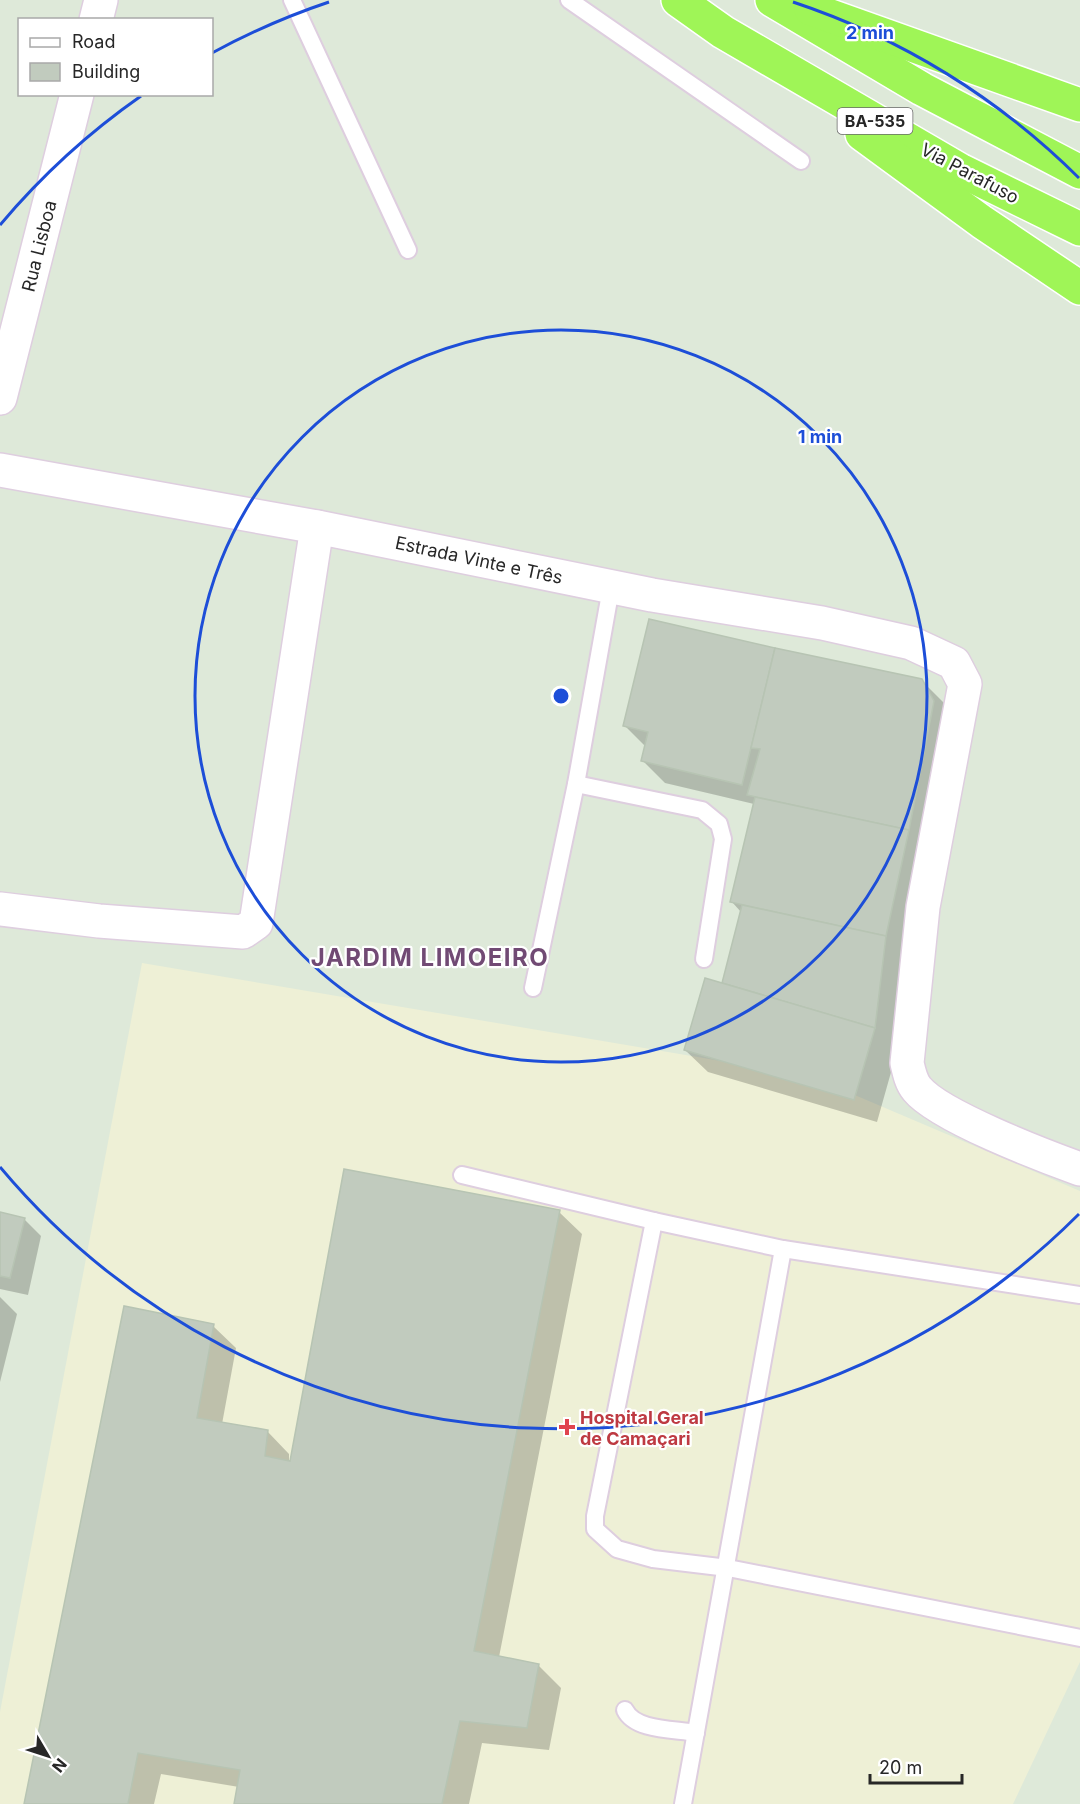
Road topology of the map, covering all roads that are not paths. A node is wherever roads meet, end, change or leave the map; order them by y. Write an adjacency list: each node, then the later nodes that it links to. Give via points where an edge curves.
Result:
1 (101, 0): 7 (street)
2 (291, 0): 14 (lane)
3 (569, 0): 11 (lane)
4 (678, 0): 8 (highway, Via Parafuso / BA-535)
5 (772, 0): 12 (highway, BA-535, via 922,89)
6 (786, 0): 10 (highway)
7 (96, 18)
8 (723, 32): 13 (highway, Via Parafuso / BA-535, via 960,170); 15 (highway, via 982,222)
9 (76, 96): 16 (street, Rua Lisboa)
10 (1080, 105)
11 (801, 161)
12 (1080, 172)
13 (1080, 229)
14 (408, 250)
15 (1080, 288)
16 (0, 398)
17 (0, 470): 18 (street, Estrada Vinte e Três)
18 (316, 526): 19 (street, Estrada Vinte e Três); 21 (street, via 256,923 243,932)
19 (612, 588): 20 (lane); 24 (street, Estrada Vinte e Três, via 822,623 912,643 954,663 965,684 923,907 907,1063 910,1078 926,1098 945,1109)
20 (576, 784): 22 (lane, via 702,810 719,824 723,839); 23 (lane)
21 (0, 909)
22 (704, 959)
23 (533, 988)
24 (1080, 1169)
25 (462, 1175): 26 (lane)
26 (654, 1221): 27 (lane); 29 (lane, via 595,1529 616,1549 653,1560)
27 (783, 1249): 28 (lane); 29 (lane)
28 (1080, 1295)
29 (728, 1568): 30 (lane); 32 (lane)
30 (1080, 1638)
31 (625, 1710): 32 (lane, via 638,1723)
32 (696, 1733): 33 (lane)
33 (683, 1804)

